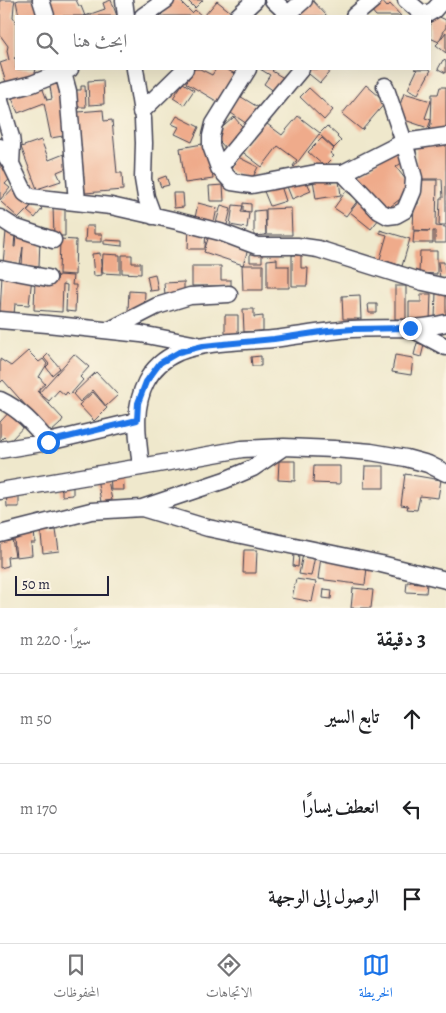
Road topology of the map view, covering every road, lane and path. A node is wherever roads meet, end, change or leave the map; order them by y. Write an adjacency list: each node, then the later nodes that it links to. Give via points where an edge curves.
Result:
1 (41, 0): 10 (street)
2 (124, 0): 11 (street)
3 (166, 0): 12 (street)
4 (255, 0): 13 (street)
5 (273, 0): 14 (street)
6 (304, 0): 15 (street)
7 (373, 0): 16 (street)
8 (406, 0): 9 (street, via 427,14)
9 (443, 0)
10 (46, 15)
11 (126, 15)
12 (144, 15)
13 (239, 15)
14 (287, 15)
15 (289, 15)
16 (355, 15)
17 (65, 70): 23 (street, via 32,84); 32 (street)
18 (135, 70): 25 (street)
19 (184, 70): 25 (street)
20 (247, 70): 30 (street, via 214,124 211,146)
21 (299, 70): 30 (street)
22 (385, 86): 27 (street)
23 (0, 92)
24 (0, 101): 29 (street, via 12,145)
25 (141, 112): 33 (street, via 143,179)
26 (446, 136): 27 (street)
27 (404, 142): 31 (street); 31 (street, via 414,178 413,191 405,210 396,215 388,216 379,211)
28 (0, 147): 29 (street)
29 (11, 164): 32 (street, via 25,193 31,197)
30 (219, 168): 31 (street, via 232,182 252,185 316,174)
31 (343, 173)
32 (77, 202): 33 (street)
33 (153, 216): 38 (street, via 220,232 257,246 318,249)
34 (0, 218): 35 (street, via 14,227)
35 (53, 240)
36 (0, 269): 37 (street)
37 (48, 278)
38 (446, 287)
39 (229, 294): 43 (street, via 190,296 157,306)
40 (0, 320): 43 (street)
41 (446, 323): 42 (street)
42 (410, 328): 44 (street, via 328,331); 45 (street)
43 (110, 330): 44 (street)
44 (203, 346): 47 (street, via 179,352 160,363 146,382 138,403)
45 (446, 347)
46 (0, 400): 48 (street, via 33,423)
47 (137, 420): 48 (street); 51 (street)
48 (48, 442): 50 (street)
49 (284, 447): 51 (street, via 242,448); 52 (street, via 371,452 428,464); 54 (street, via 253,468)
50 (0, 450)
51 (141, 468): 53 (street)
52 (446, 473)
53 (0, 491)
54 (142, 508): 55 (street, via 91,512); 56 (street, via 208,528)
55 (0, 534)
56 (446, 580)

